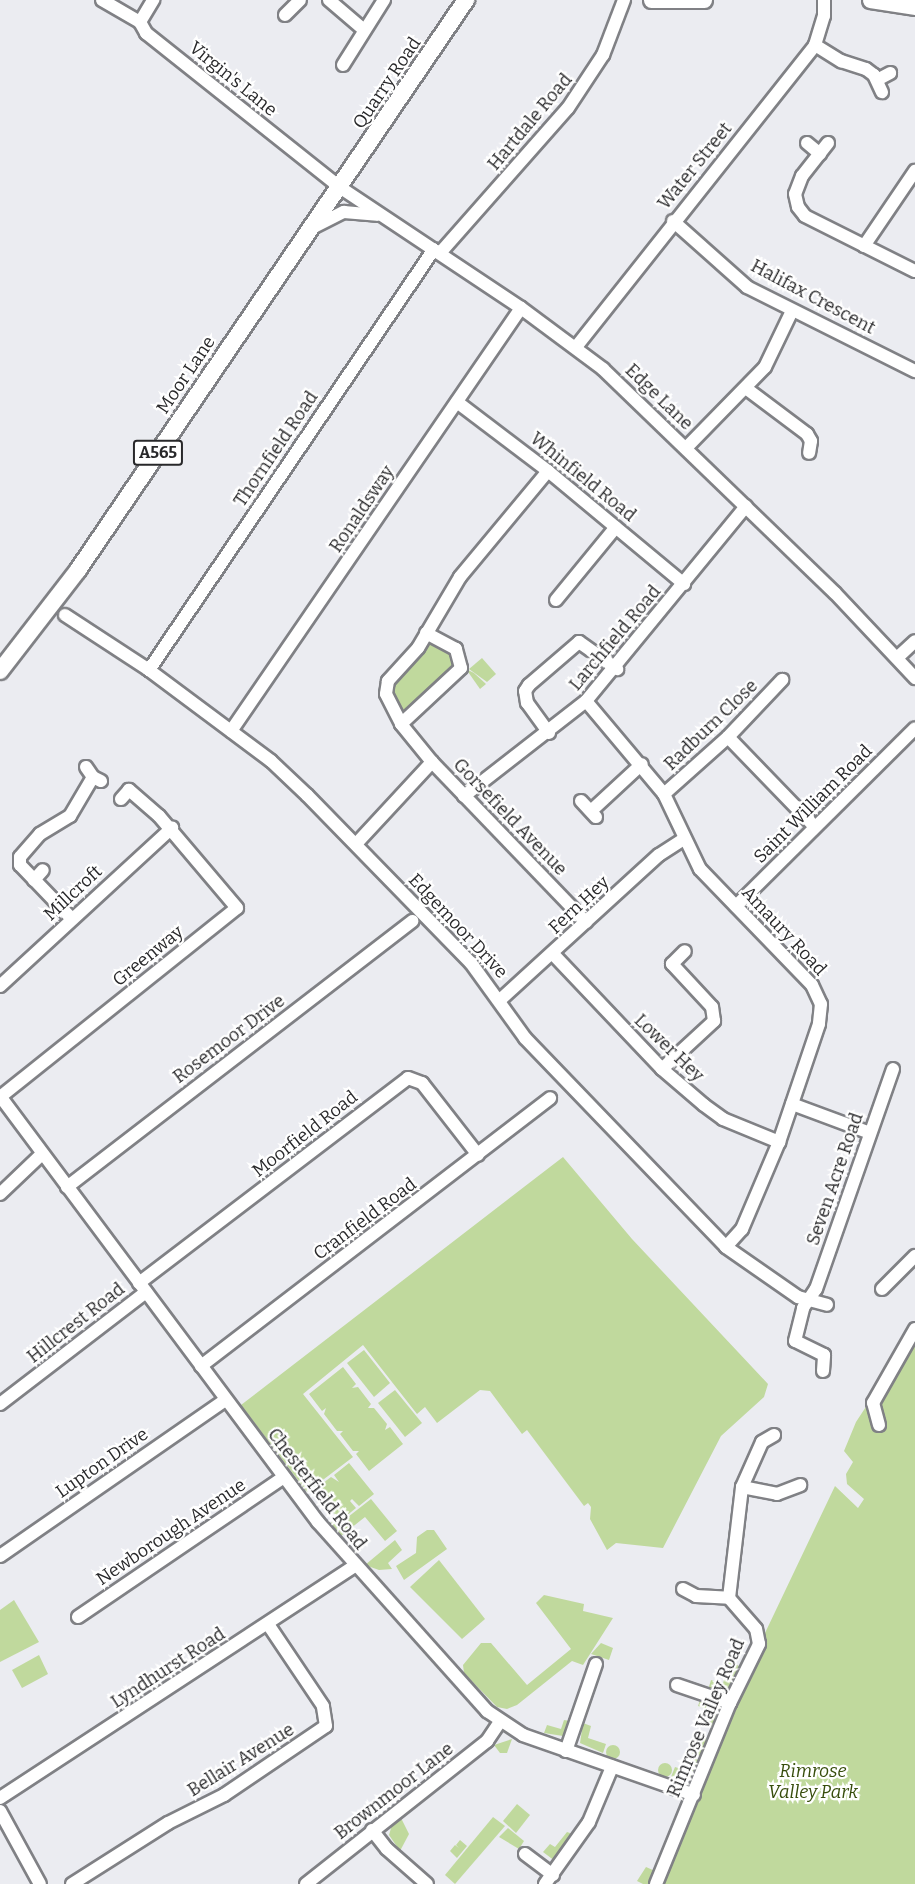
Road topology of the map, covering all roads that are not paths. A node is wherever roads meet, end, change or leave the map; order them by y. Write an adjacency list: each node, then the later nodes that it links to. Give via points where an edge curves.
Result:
1 (102, 0): 14 (street, Virgin's Lane)
2 (153, 0): 14 (street)
3 (300, 0): 13 (street)
4 (329, 0): 15 (street)
5 (384, 0): 15 (street)
6 (466, 0): 23 (highway, Quarry Road / A565)
7 (624, 0): 28 (street, Hartdale Road, via 603,54 568,108)
8 (651, 0): 9 (main road)
9 (704, 0)
10 (824, 0): 16 (street, Water Street, via 824,16)
11 (870, 0): 12 (main road)
12 (915, 7)
13 (285, 15)
14 (140, 22): 23 (street, Virgin's Lane, via 146,33)
15 (363, 29): 17 (street)
16 (815, 45): 18 (street, via 841,61 855,63 880,86); 25 (street, Water Street)
17 (343, 65)
18 (890, 73)
19 (807, 143): 21 (street)
20 (828, 143): 21 (street)
21 (820, 154): 27 (street, via 802,176 795,194 798,207 805,216)
22 (915, 171): 27 (street)
23 (341, 188): 24 (street, Edge Lane); 26 (highway, Moor Lane / A565)
24 (386, 218): 26 (street, via 350,211); 28 (street, Edge Lane)
25 (673, 221): 31 (street, Halifax Crescent, via 747,287); 32 (street, Water Street)
26 (308, 230): 49 (highway, Moor Lane / A565, via 78,570)
27 (864, 246): 29 (street)
28 (437, 251): 30 (street, Edge Lane); 48 (street, Thornfield Road)
29 (915, 271)
30 (521, 308): 32 (street, Edge Lane); 35 (street, Ronaldsway)
31 (792, 311): 33 (street, Halifax Crescent); 34 (street, via 765,367)
32 (576, 347): 36 (street, Edge Lane, via 630,392)
33 (915, 371)
34 (747, 389): 36 (street); 37 (street, via 815,434)
35 (457, 402): 38 (street, Whinfield Road); 55 (street, Ronaldsway)
36 (686, 448): 39 (street, Edge Lane)
37 (809, 453)
38 (548, 471): 40 (street, Whinfield Road); 44 (street, Gorsefield Avenue, via 460,577)
39 (746, 506): 41 (street, Larchfield Road); 46 (street, Edge Lane)
40 (616, 527): 41 (street, Whinfield Road); 42 (street)
41 (684, 584): 47 (street, Larchfield Road)
42 (556, 600)
43 (65, 615): 48 (street, Edgemoor Drive)
44 (426, 633): 53 (street, Gorsefield Avenue, via 386,686 387,702); 53 (street, via 456,649 461,668)
45 (915, 641): 46 (street)
46 (898, 657): 50 (street, Edge Lane)
47 (617, 669): 52 (street, Larchfield Road); 56 (street, via 579,642 529,685 525,691 527,703)
48 (149, 670): 55 (street, Edgemoor Drive)
49 (0, 671)
50 (915, 678)
51 (782, 680): 57 (street, Radburn Close)
52 (586, 701): 56 (street, Larchfield Road); 59 (street, Amaury Road)
53 (401, 724): 58 (street, Gorsefield Avenue)
54 (915, 728): 65 (street, Saint William Road)
55 (231, 731): 68 (street, Edgemoor Drive, via 308,795)
56 (549, 733): 62 (street, Larchfield Road)
57 (728, 737): 61 (street, Radburn Close); 65 (street)
58 (432, 762): 62 (street, Gorsefield Avenue); 68 (street)
59 (642, 764): 61 (street, Amaury Road); 64 (street, via 594,814)
60 (93, 775): 70 (street, via 70,816 40,834 22,851 20,865)
61 (664, 794): 67 (street, Amaury Road)
62 (464, 796): 74 (street, Gorsefield Avenue)
63 (121, 799): 66 (street, via 129,790)
64 (581, 801)
65 (814, 826): 71 (street, Saint William Road)
66 (172, 828): 72 (street, Millcroft); 81 (street, Greenway, via 237,908)
67 (684, 839): 71 (street, Amaury Road, via 700,869); 74 (street, Fern Hey, via 659,855)
68 (356, 844): 78 (street, Edgemoor Drive, via 471,963)
69 (43, 870): 70 (street)
70 (34, 880): 72 (street)
71 (736, 906): 83 (street, Amaury Road, via 812,985 821,1004 819,1024)
72 (72, 919): 77 (street, Millcroft)
73 (413, 921): 88 (street, Rosemoor Drive)
74 (586, 922): 76 (street, Fern Hey)
75 (685, 951): 79 (street, via 672,964 712,1007 714,1021)
76 (553, 954): 78 (street, Fern Hey); 79 (street, Lower Hey)
77 (0, 986)
78 (500, 1000): 90 (street, Edgemoor Drive, via 525,1038)
79 (662, 1069): 85 (street, Lower Hey, via 723,1119)
80 (893, 1069): 84 (street, Seven Acre Road)
81 (0, 1096): 86 (street, Chesterfield Road)
82 (550, 1098): 87 (street, Cranfield Road)
83 (792, 1104): 84 (street); 85 (street, Amaury Road)
84 (870, 1133): 94 (street, Seven Acre Road, via 816,1289)
85 (779, 1142): 90 (street, Amaury Road, via 742,1229)
86 (41, 1155): 88 (street, Chesterfield Road); 89 (street)
87 (478, 1155): 92 (street, Moorfield Road, via 422,1083 408,1078); 97 (street, Cranfield Road)
88 (67, 1187): 92 (street, Chesterfield Road)
89 (0, 1194)
90 (726, 1247): 94 (street, Edgemoor Drive, via 771,1280)
91 (915, 1256): 93 (street)
92 (143, 1288): 97 (street, Chesterfield Road); 100 (street, Hillcrest Road)
93 (882, 1289)
94 (808, 1299): 95 (street, Edgemoor Drive); 98 (street, Seven Acre Road, via 795,1341 824,1355)
95 (827, 1305)
96 (915, 1329): 101 (street, via 873,1403)
97 (201, 1366): 99 (street, Chesterfield Road)
98 (824, 1371)
99 (225, 1400): 103 (street, Chesterfield Road); 106 (street, Lupton Drive)
100 (0, 1404)
101 (879, 1425)
102 (774, 1435): 105 (street, via 762,1442)
103 (284, 1477): 107 (street, Chesterfield Road); 110 (street, Newborough Avenue)
104 (800, 1485): 105 (street, via 777,1494)
105 (742, 1487): 109 (street)
106 (0, 1556)
107 (354, 1566): 111 (street, Lyndhurst Road); 115 (street, Chesterfield Road)
108 (683, 1589): 109 (street, via 696,1596)
109 (729, 1598): 114 (street, Rimrose Valley Road, via 756,1629 759,1639)
110 (78, 1617)
111 (268, 1624): 119 (street, Lyndhurst Road); 125 (street, Bellair Avenue, via 323,1706 326,1726 207,1806 168,1823)
112 (596, 1664): 116 (street)
113 (677, 1685): 114 (street)
114 (730, 1703): 118 (street, Rimrose Valley Road)
115 (500, 1722): 116 (street, Chesterfield Road); 121 (street, Brownmoor Lane, via 487,1741)
116 (566, 1751): 117 (street, Chesterfield Road)
117 (612, 1767): 118 (street, Chesterfield Road); 123 (street, via 589,1822)
118 (694, 1795): 128 (street, Rimrose Valley Road)
119 (0, 1798)
120 (1, 1814): 124 (street)
121 (372, 1830): 126 (street, Brownmoor Lane); 127 (street, via 387,1850)
122 (525, 1854): 123 (street)
123 (549, 1879)
124 (39, 1884)
125 (72, 1884)
126 (306, 1884)
127 (425, 1884)
128 (656, 1884)

